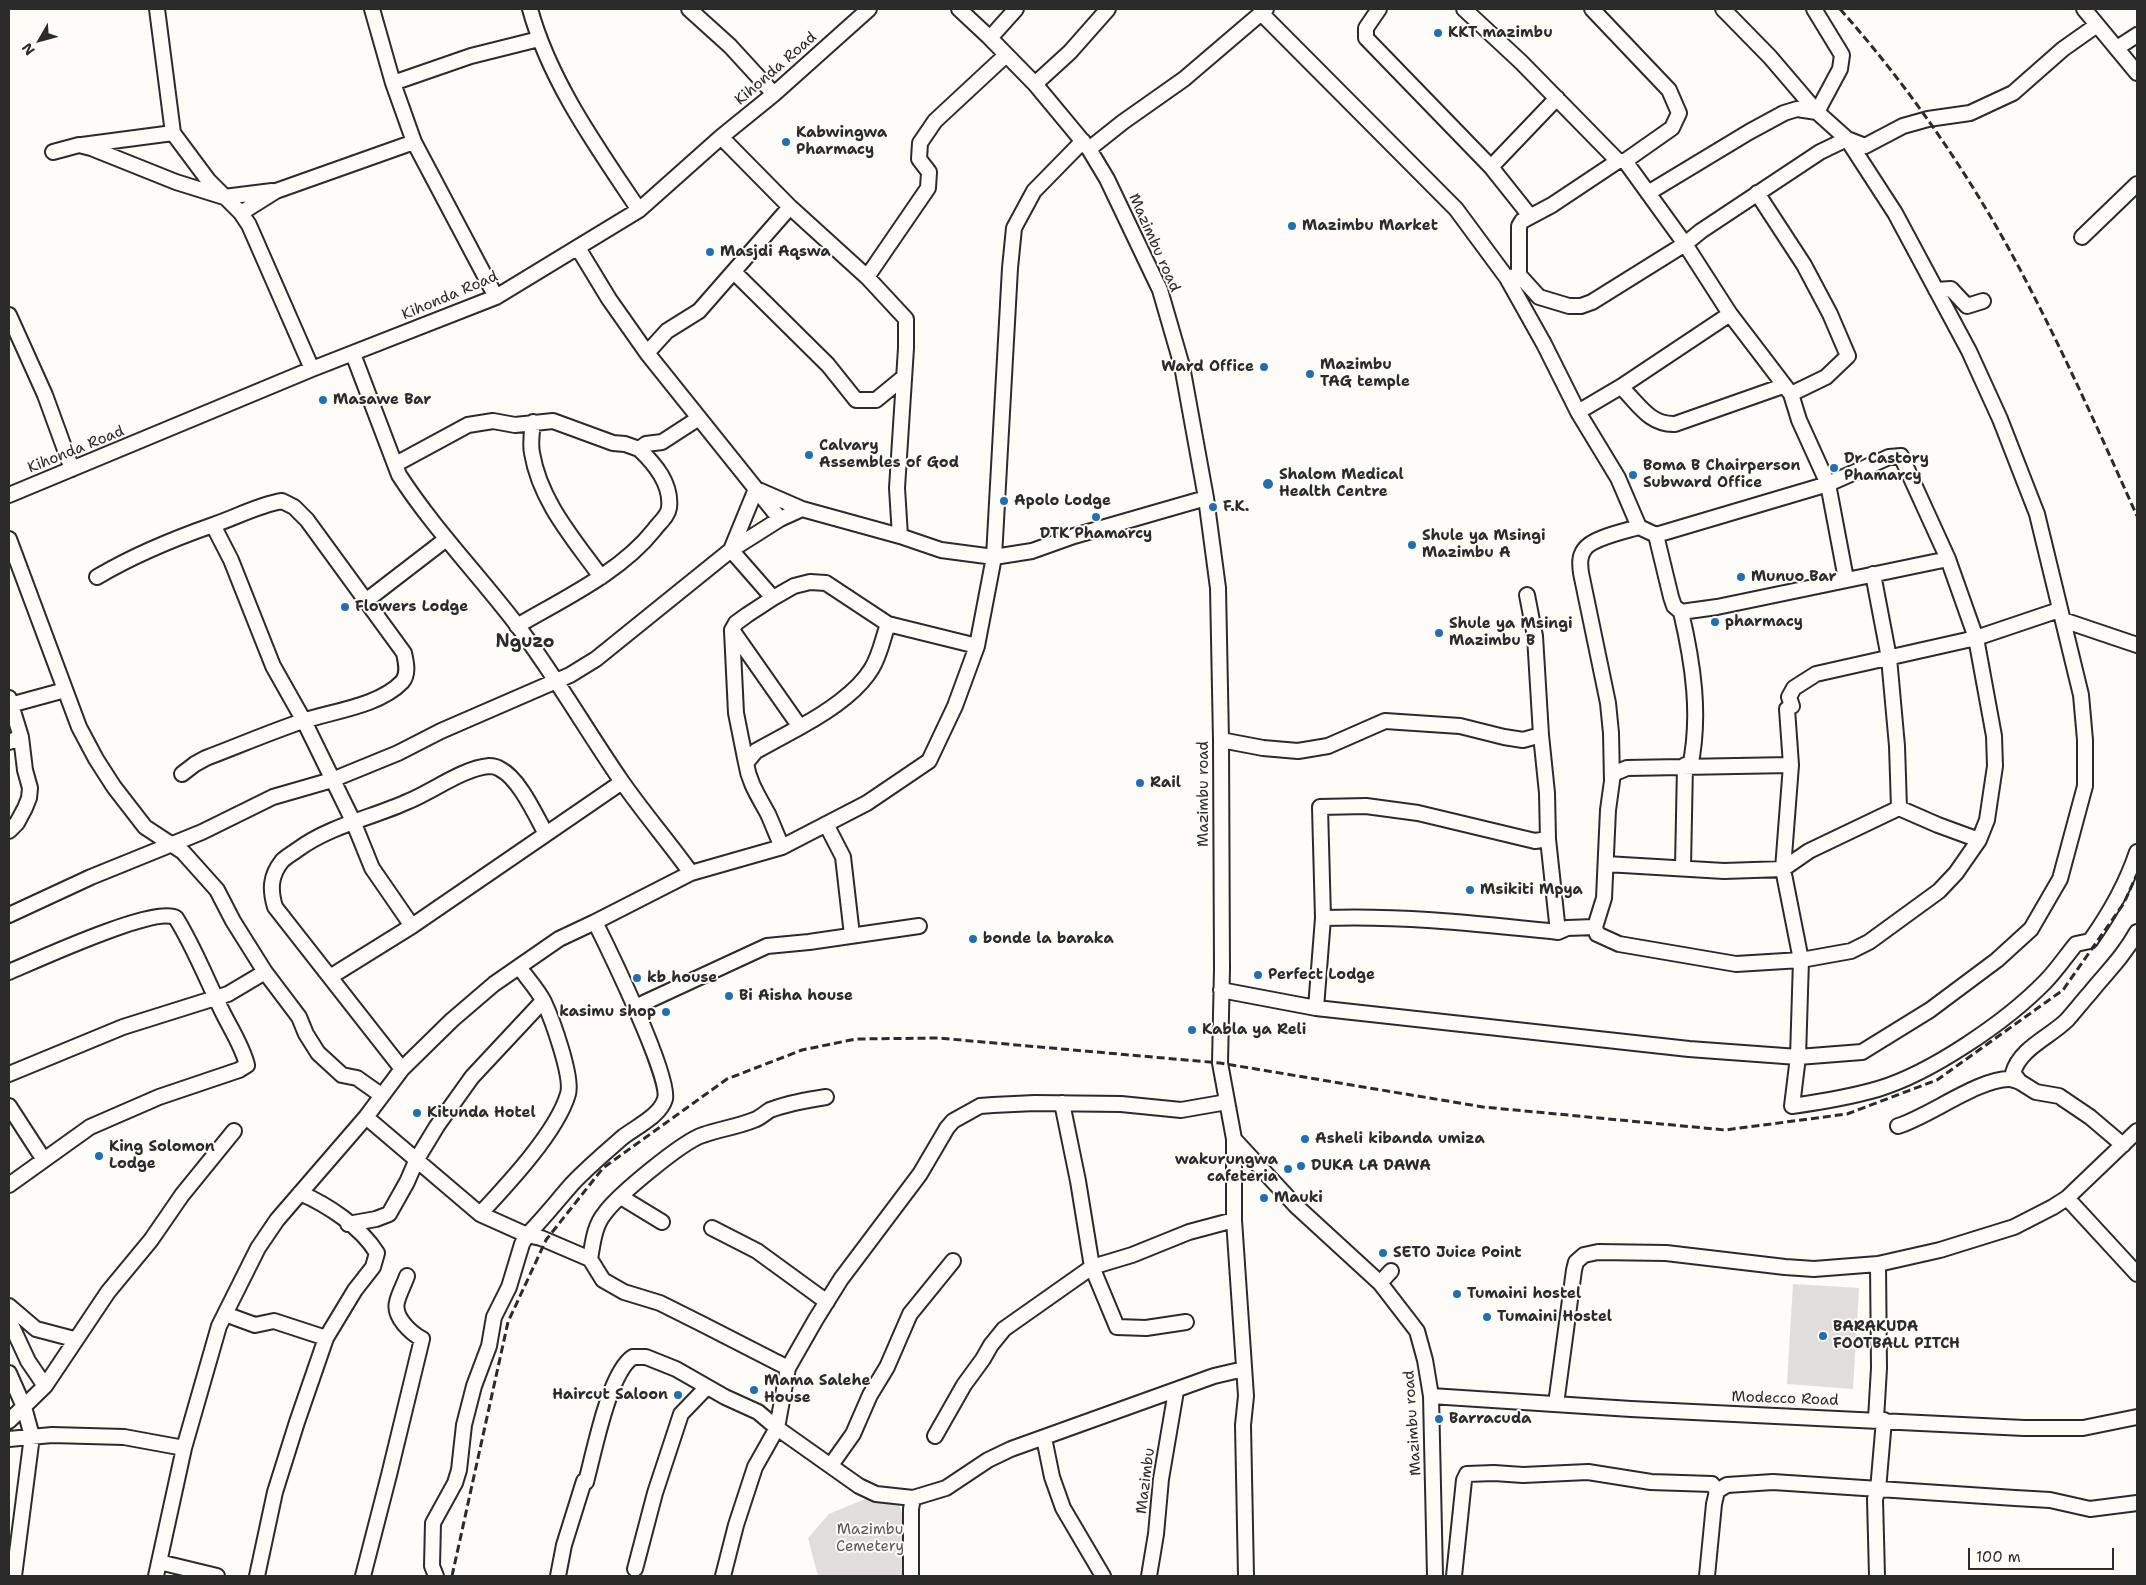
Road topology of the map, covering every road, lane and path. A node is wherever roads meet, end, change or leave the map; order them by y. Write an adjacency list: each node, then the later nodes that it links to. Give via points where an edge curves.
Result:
1 (157, 9): 28 (street)
2 (372, 9): 23 (street)
3 (530, 9): 19 (street)
4 (690, 9): 25 (street)
5 (868, 9): 25 (street, Kihonda Road)
6 (958, 9): 18 (street, Mazimbu road)
7 (1016, 9): 18 (street)
8 (1108, 9): 24 (street, via 1070,52)
9 (1379, 9): 36 (street, via 1366,28 1366,38)
10 (1464, 9): 26 (street)
11 (1592, 9): 35 (street, via 1669,90 1679,113 1672,128)
12 (1723, 9): 27 (street)
13 (1814, 9): 27 (street, via 1842,55 1840,69)
14 (2084, 9): 16 (street)
15 (1264, 11): 33 (street, via 1184,79); 51 (street, via 1456,209)
16 (2098, 25): 20 (street); 30 (street, via 2013,92 1970,112 1903,126 1865,146)
17 (2137, 35): 20 (street)
18 (990, 38): 21 (street, Mazimbu road)
19 (538, 39): 23 (street, via 471,56); 43 (street, via 591,138)
20 (2118, 48): 22 (street)
21 (1006, 55): 24 (street, Mazimbu road); 50 (street, via 935,121 920,143 919,159 929,172 928,188)
22 (2137, 73)
23 (393, 83): 31 (street)
24 (1035, 84): 33 (street, Mazimbu road)
25 (774, 94): 29 (street, Kihonda Road)
26 (1557, 98): 35 (street); 36 (street)
27 (1817, 112): 30 (street); 39 (street, via 1797,109 1784,113)
28 (173, 133): 32 (street); 41 (street)
29 (721, 137): 42 (street); 43 (street, Kihonda Road)
30 (1847, 139): 40 (street, via 1820,152); 52 (street, via 1895,213)
31 (414, 142): 38 (street); 53 (street)
32 (79, 145): 34 (street); 41 (street)
33 (1086, 145): 75 (street, Mazimbu road, via 1107,179 1160,290 1182,366); 85 (street, via 1034,191 1014,228)
34 (53, 152)
35 (1621, 161): 39 (street); 45 (street)
36 (1491, 168): 45 (street)
37 (2137, 184): 46 (street)
38 (276, 191): 41 (street); 44 (street)
39 (1648, 193): 47 (street)
40 (1757, 193): 47 (street); 65 (street, via 1804,265 1848,356 1826,377)
41 (224, 197): 44 (street)
42 (790, 207): 49 (street); 50 (street)
43 (639, 210): 48 (street, Kihonda Road)
44 (241, 213): 62 (street)
45 (1530, 216): 51 (street, via 1519,226)
46 (2082, 237)
47 (1685, 244): 54 (street, via 1592,302 1569,306); 57 (street)
48 (578, 248): 53 (street, Kihonda Road); 60 (street)
49 (734, 272): 60 (street, via 699,311 668,331); 63 (street, via 828,365 856,400 876,400)
50 (867, 277): 63 (street, via 906,320)
51 (1513, 277): 54 (street); 55 (street)
52 (1936, 290): 56 (street, via 1951,289 1967,306); 95 (street, via 2000,419 2037,514)
53 (496, 297): 61 (street, Kihonda Road)
54 (1539, 297): 55 (street); 59 (street)
55 (1519, 299): 59 (street)
56 (1983, 301)
57 (1730, 314): 64 (street); 65 (street)
58 (9, 315): 71 (street, via 45,395)
59 (1530, 318): 66 (street)
60 (647, 353): 67 (street)
61 (353, 354): 62 (street, Kihonda Road); 70 (street)
62 (312, 369): 71 (street, Kihonda Road)
63 (904, 377): 81 (street, via 897,488)
64 (1622, 386): 65 (street, via 1653,420 1665,425); 66 (street)
65 (1787, 390): 72 (street)
66 (1578, 412): 79 (street, via 1618,478)
67 (699, 418): 69 (street, via 662,442 646,444); 73 (street)
68 (533, 422): 69 (street, via 553,422); 70 (street, via 514,425 493,421 468,425); 89 (street, via 531,452 543,489 554,512)
69 (640, 449): 89 (street, via 667,484 669,509 649,538)
70 (396, 464): 83 (street, via 410,492)
71 (72, 470): 74 (street, Kihonda Road)
72 (1828, 484): 80 (street); 86 (street, via 1889,457 1901,456); 90 (street)
73 (756, 489): 76 (street); 77 (street); 84 (street)
74 (9, 495)
75 (1206, 498): 85 (street, via 1032,551); 110 (street, Mazimbu road, via 1218,588)
76 (802, 509): 77 (street); 81 (street)
77 (780, 519): 84 (street)
78 (213, 525): 88 (street, via 144,551); 93 (street, via 282,501 307,520); 106 (street, via 231,560 273,666)
79 (1639, 526): 80 (street); 116 (street, via 1591,542 1584,549 1580,562 1608,703)
80 (1656, 535): 94 (street, via 1671,597)
81 (900, 536): 85 (street, via 941,550)
82 (9, 539): 104 (street)
83 (445, 540): 93 (street); 97 (street)
84 (731, 550): 92 (street); 103 (street, via 596,659)
85 (994, 557): 101 (street)
86 (1948, 559): 87 (street); 99 (street)
87 (1873, 574): 90 (street); 102 (street)
88 (97, 577)
89 (601, 577): 97 (street)
90 (1846, 579): 94 (street)
91 (1527, 596): 108 (street, via 1535,636)
92 (773, 598): 96 (street, via 794,586 826,583); 98 (street, via 736,623)
93 (367, 600): 106 (street, via 404,652 407,668 404,681 383,696)
94 (1681, 612): 113 (street, via 1695,694 1694,745)
95 (2061, 615): 99 (street); 100 (street); 153 (street, via 2081,695 2085,786 2060,879 2031,930 1930,1010 1862,1052)
96 (888, 624): 101 (street); 107 (street, via 872,668 851,692 824,714)
97 (517, 626): 103 (street)
98 (732, 630): 107 (street); 111 (street, via 736,714)
99 (1976, 638): 102 (street); 125 (street, via 1994,736 1995,766 1987,820)
100 (2137, 645)
101 (977, 646): 120 (street, via 955,706 928,761 867,803)
102 (1889, 658): 112 (street, via 1816,674 1794,688 1789,697 1792,706 1787,709); 118 (street)
103 (556, 680): 115 (street); 117 (street)
104 (65, 690): 105 (street); 121 (street, via 96,759)
105 (10, 701): 109 (street)
106 (304, 721): 114 (street, via 206,758); 115 (street)
107 (800, 726): 111 (street, via 756,751)
108 (1541, 736): 110 (street, via 1523,740 1460,726 1385,721 1328,746 1298,751); 124 (street)
109 (15, 740): 122 (street, via 30,788 17,824)
110 (1221, 740): 148 (street, Mazimbu road)
111 (746, 764): 127 (street, via 755,792)
112 (1791, 765): 113 (street); 132 (street)
113 (1687, 766): 116 (street, via 1623,768 1613,774); 131 (street)
114 (182, 774)
115 (332, 780): 119 (street); 126 (street, via 273,797)
116 (1612, 780): 130 (street)
117 (622, 782): 123 (street); 133 (street)
118 (1899, 808): 125 (street); 132 (street, via 1809,851)
119 (353, 821): 123 (street, via 408,802 463,775 491,766 510,776); 137 (street, via 372,868); 147 (street, via 310,841 282,861 272,878 270,891 275,907)
120 (826, 824): 127 (street); 142 (street, via 843,857)
121 (145, 828): 126 (street); 129 (street)
122 (9, 831)
123 (546, 834): 137 (street)
124 (1548, 839): 135 (street, via 1535,841 1418,814 1366,806 1320,808); 140 (street)
125 (1979, 840): 143 (street, via 1948,883 1869,942 1850,951)
126 (170, 844): 129 (street); 146 (street, via 183,852 216,890)
127 (782, 847): 133 (street)
128 (2137, 852): 153 (street, via 2130,874 2110,913 2090,941 2076,944 2045,982 1967,1044 1924,1070 1879,1089 1792,1106)
129 (146, 854): 134 (street)
130 (1606, 864): 131 (street); 139 (street, via 1604,898)
131 (1683, 867): 132 (street, via 1724,871)
132 (1783, 869): 143 (street)
133 (691, 873): 136 (street)
134 (9, 915)
135 (1323, 918): 140 (street, via 1359,916 1449,921); 152 (street)
136 (596, 922): 144 (street, via 559,939); 151 (street)
137 (412, 926): 147 (street)
138 (919, 926): 142 (street)
139 (1595, 927): 140 (street, via 1567,928); 143 (street, via 1597,934 1619,944 1700,959 1736,964)
140 (1558, 932)
141 (2137, 932): 156 (street, via 2124,954 2066,1020 2038,1041 2015,1067 2013,1073)
142 (852, 935): 151 (street, via 767,946)
143 (1801, 960): 153 (street)
144 (519, 967): 150 (street); 154 (street, via 459,1014)
145 (9, 972): 149 (street, via 120,926 167,915 176,918 187,935)
146 (265, 972): 149 (street, via 228,994); 157 (street, via 299,1017 318,1053 342,1075 357,1078)
147 (330, 977): 154 (street)
148 (1221, 990): 152 (street); 159 (street, Mazimbu road, via 1220,1063)
149 (216, 997): 155 (street, via 122,1027); 169 (street, via 244,1051 247,1065 117,1114 90,1128)
150 (543, 1001): 168 (street, via 472,1078); 174 (street, via 567,1070 568,1093 560,1115 547,1135)
151 (635, 1007): 179 (street, via 660,1072 665,1098 646,1121 573,1182)
152 (1316, 1008): 153 (street, via 1689,1049)
153 (1798, 1057)
154 (402, 1069): 157 (street)
155 (9, 1074)
156 (2020, 1082): 163 (street, via 2009,1079 1989,1083); 167 (street, via 2036,1092 2059,1096)
157 (381, 1095): 162 (street)
158 (826, 1097): 172 (street, via 799,1101 732,1128 702,1135 660,1163)
159 (1227, 1102): 160 (street, via 1181,1110 1122,1104); 166 (street, Mazimbu road)
160 (1062, 1103): 183 (street); 188 (street, via 980,1106 953,1121 920,1174)
161 (9, 1106): 169 (street)
162 (366, 1117): 168 (street); 171 (street)
163 (1898, 1126)
164 (2137, 1130): 167 (street)
165 (234, 1131): 194 (street)
166 (1234, 1139): 175 (street); 187 (street, Mazimbu road, via 1295,1205)
167 (2123, 1145): 173 (street)
168 (417, 1159): 174 (street); 177 (street, via 389,1214)
169 (44, 1160): 170 (street)
170 (9, 1185)
171 (300, 1193): 177 (street, via 320,1202); 190 (street, via 258,1248)
172 (621, 1197): 176 (street); 180 (street, via 597,1226)
173 (2067, 1198): 182 (street, via 2014,1227 1940,1250); 185 (street)
174 (480, 1214): 179 (street)
175 (1234, 1220): 183 (street, via 1189,1232); 196 (street)
176 (662, 1222)
177 (348, 1224): 193 (street, via 369,1240 377,1253 373,1267)
178 (712, 1228): 188 (street, via 758,1251)
179 (527, 1235): 180 (street); 225 (street, via 509,1287 494,1317 489,1346 474,1386 464,1425 459,1470 433,1523 432,1566)
180 (590, 1259): 195 (street, via 602,1280 695,1320)
181 (952, 1260): 213 (street, via 910,1314 853,1434)
182 (1878, 1264): 202 (street, via 1814,1269 1666,1253 1598,1252 1584,1255 1576,1262 1574,1270); 205 (street)
183 (1092, 1268): 192 (street, via 1116,1327 1146,1328); 209 (street, via 1004,1329 964,1385)
184 (1391, 1271): 187 (street)
185 (2137, 1274)
186 (407, 1276): 224 (street, via 396,1304 400,1319 422,1339)
187 (1380, 1283): 201 (street, Mazimbu road, via 1417,1331)
188 (827, 1302): 195 (street)
189 (9, 1306): 194 (street, via 36,1329)
190 (225, 1314): 193 (street, via 255,1325 274,1321); 212 (street, via 211,1349)
191 (9, 1320): 198 (street, via 28,1361)
192 (1186, 1322)
193 (326, 1338): 223 (street, via 296,1422)
194 (74, 1339): 198 (street)
195 (788, 1368): 207 (street)
196 (1244, 1369): 200 (street, via 1214,1376); 231 (street)
197 (9, 1373): 203 (street)
198 (45, 1386): 203 (street)
199 (707, 1387): 207 (street, via 758,1412); 219 (street, via 682,1414 655,1493); 226 (street, via 676,1368 646,1357 633,1357 622,1366 564,1545)
200 (1176, 1391): 210 (street); 230 (street, Mazimbu)
201 (1431, 1396): 202 (street, Modecco Road); 232 (street, Mazimbu road)
202 (1556, 1404): 205 (street, Modecco Road)
203 (24, 1407): 206 (street); 208 (street)
204 (2137, 1417): 205 (street, Modecco Road, via 2110,1424 2070,1428)
205 (1880, 1420): 214 (street)
206 (9, 1421)
207 (777, 1428): 213 (street); 227 (street, via 755,1467)
208 (32, 1436): 211 (street); 212 (street, via 124,1437); 220 (street)
209 (935, 1436)
210 (1044, 1438): 216 (street, via 988,1460 946,1488); 229 (street, via 1063,1508)
211 (9, 1439)
212 (184, 1448): 218 (street)
213 (831, 1464): 216 (street, via 859,1486 876,1494)
214 (1878, 1490): 215 (street, via 1773,1482 1728,1485); 217 (street, via 2050,1500 2090,1508); 235 (street, via 1875,1499)
215 (1718, 1491): 233 (street, via 1712,1484 1651,1482 1588,1472 1467,1474); 234 (street)
216 (913, 1498): 228 (street)
217 (2137, 1503)
218 (159, 1562): 221 (street); 222 (street)
219 (635, 1569)
220 (14, 1576)
221 (156, 1576)
222 (217, 1576)
223 (257, 1576)
224 (363, 1576)
225 (436, 1576)
226 (558, 1576)
227 (723, 1576)
228 (912, 1576)
229 (1104, 1576)
230 (1149, 1576)
231 (1246, 1576)
232 (1435, 1576)
233 (1454, 1576)
234 (1707, 1576)
235 (1878, 1576)

